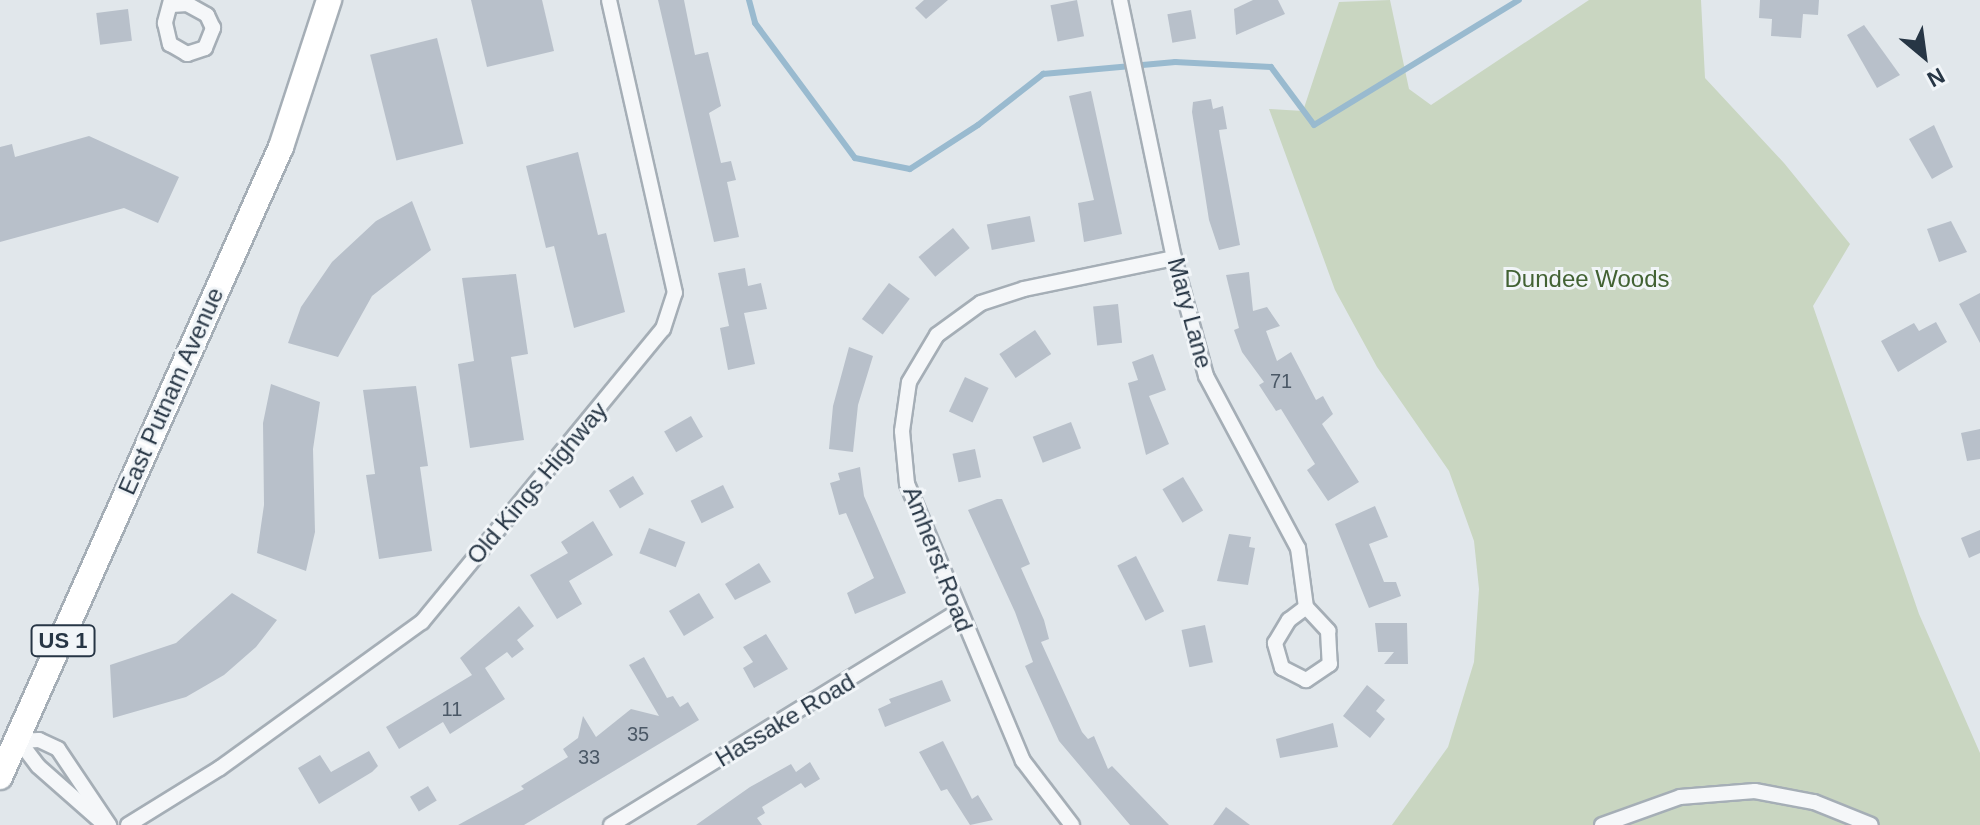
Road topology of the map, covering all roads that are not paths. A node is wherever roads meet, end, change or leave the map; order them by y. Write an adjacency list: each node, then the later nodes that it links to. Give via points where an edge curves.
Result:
1 (329, 0): 7 (main road, East Putnam Avenue / US 1, via 281,147)
2 (609, 0): 11 (street, Old Kings Highway, via 675,293 663,329 422,622 220,768)
3 (1120, 0): 4 (street, Mary Lane)
4 (1174, 258): 5 (street, Mary Lane, via 1206,376 1298,548); 6 (street, Amherst Road, via 1024,289 981,303 937,335 909,382 902,431 907,484)
5 (1306, 607): 5 (street, Mary Lane, via 1328,631 1333,649 1330,664 1306,680 1282,668 1275,643 1289,620)
6 (957, 612): 9 (street, Hassake Road); 12 (street, Amherst Road, via 1023,761)
7 (19, 741): 8 (main road, East Putnam Avenue / US 1); 10 (street, via 38,766); 10 (street, via 39,740 58,749)
8 (0, 777)
9 (621, 823)
10 (107, 825)
11 (128, 825)
12 (1072, 825)
13 (1602, 825): 14 (street, via 1680,797 1755,791 1814,802)
14 (1871, 825)

